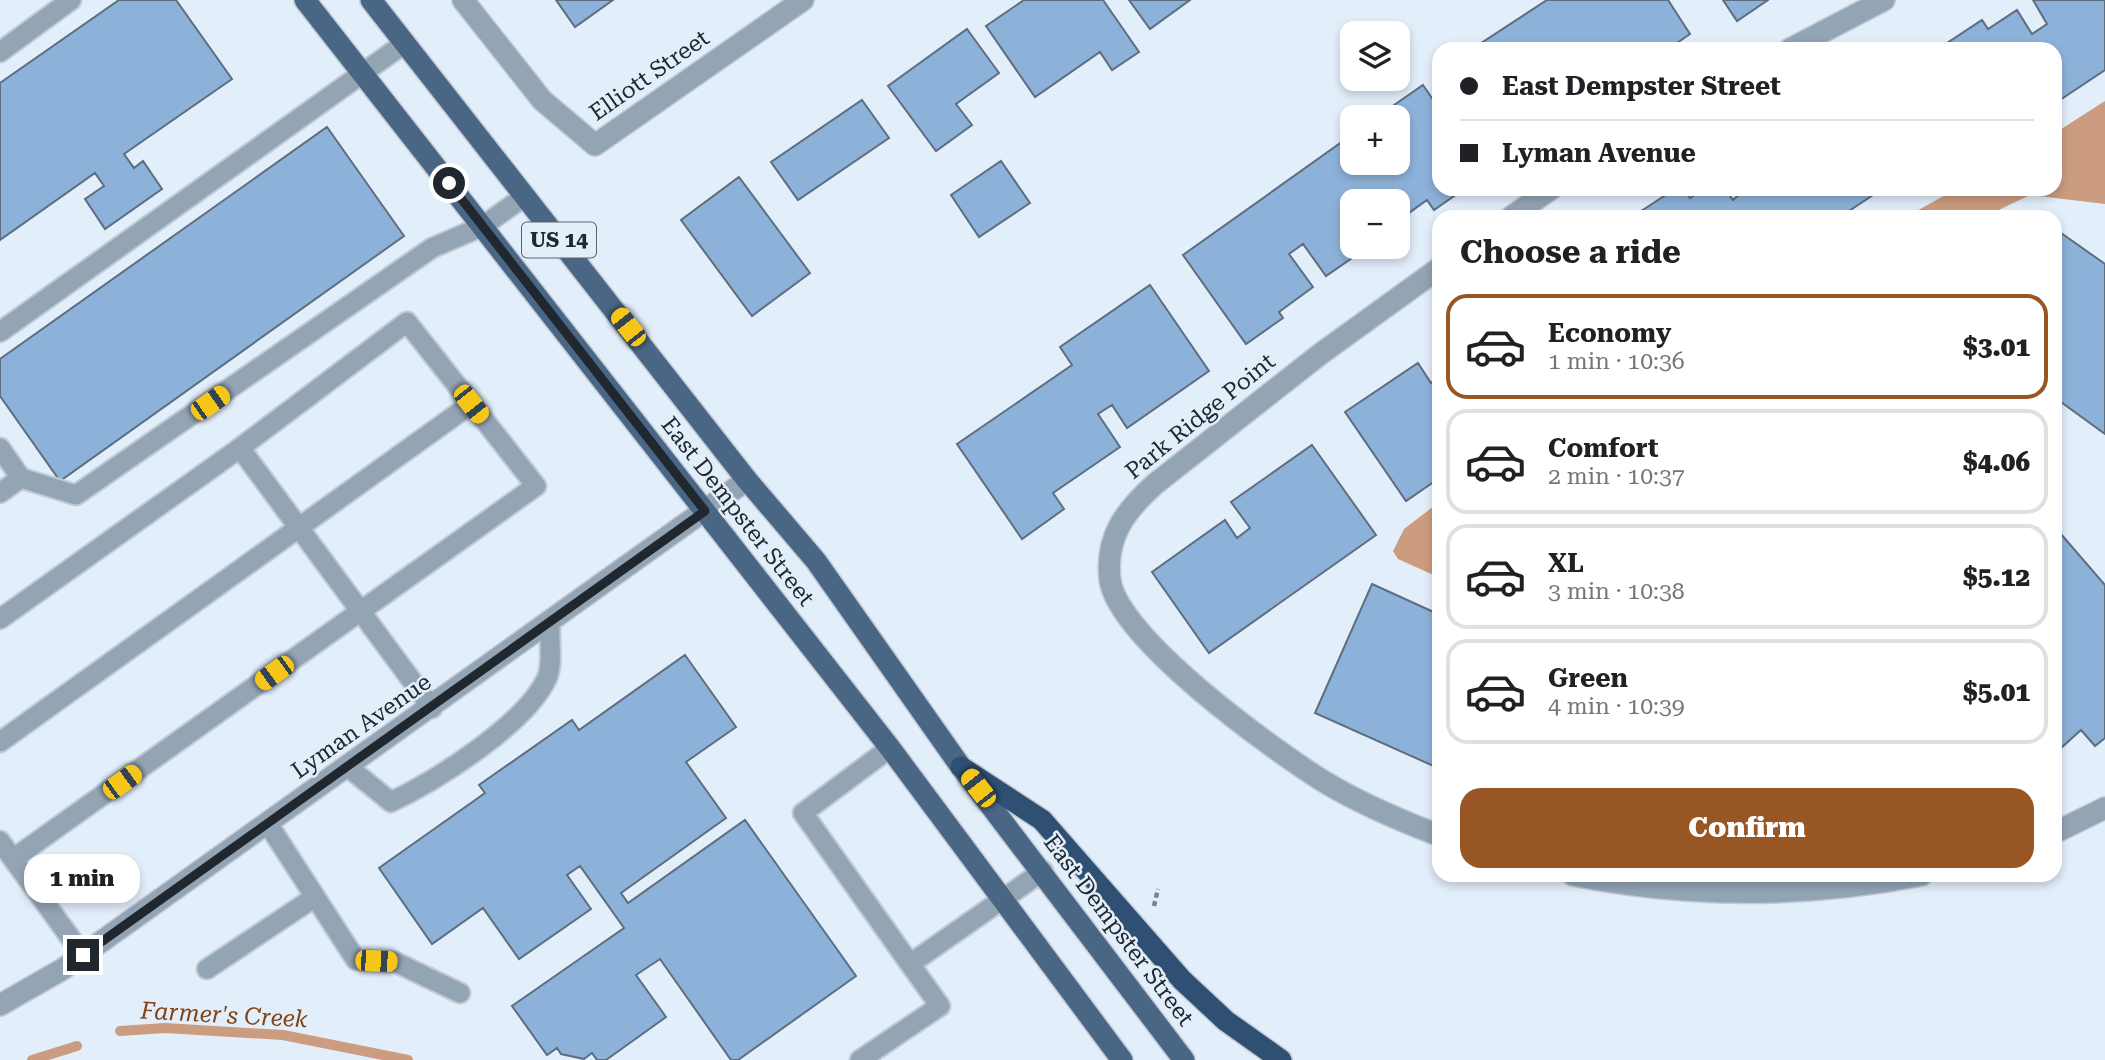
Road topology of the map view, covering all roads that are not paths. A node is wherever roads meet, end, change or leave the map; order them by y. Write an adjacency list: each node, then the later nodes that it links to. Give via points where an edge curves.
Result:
1 (71, 0): 9 (lane)
2 (304, 0): 10 (main road, East Dempster Street / US 14)
3 (371, 0): 8 (main road, East Dempster Street / US 14)
4 (463, 0): 5 (street, Elliott Street, via 542,100 595,145)
5 (803, 0)
6 (1884, 0): 7 (street)
7 (1803, 42)
8 (405, 43): 10 (lane); 11 (main road, East Dempster Street / US 14)
9 (0, 52)
10 (363, 75): 14 (main road, East Dempster Street / US 14); 16 (lane)
11 (525, 196): 14 (lane); 21 (main road, East Dempster Street / US 14)
12 (1541, 196): 13 (street)
13 (1521, 210)
14 (483, 226): 20 (lane, via 432,248 76,495); 23 (main road, East Dempster Street / US 14)
15 (1432, 273): 36 (street, Park Ridge Point, via 1154,484 1129,507 1116,527 1110,552 1111,582 1121,610 1188,679 1324,781)
16 (0, 332)
17 (471, 404): 19 (lane, via 407,321); 24 (lane); 25 (lane, via 536,486)
18 (0, 448): 20 (lane)
19 (240, 448): 24 (lane); 26 (lane)
20 (21, 478): 22 (lane)
21 (747, 480): 23 (street, Lyman Avenue); 32 (main road, East Dempster Street / US 14, via 816,561)
22 (0, 493)
23 (705, 511): 27 (street, Lyman Avenue); 30 (main road, East Dempster Street / US 14)
24 (300, 528): 25 (lane); 29 (lane)
25 (361, 610): 28 (lane); 38 (lane)
26 (0, 619)
27 (550, 624): 28 (street, Lyman Avenue); 31 (lane, via 548,676 524,712 419,789 391,802)
28 (432, 708): 31 (street, Lyman Avenue)
29 (0, 741)
30 (890, 748): 43 (main road, East Dempster Street / US 14); 45 (lane, via 803,813)
31 (348, 767): 34 (street, Lyman Avenue)
32 (961, 767): 39 (main road, East Dempster Street / US 14); 52 (highway, via 1042,820 1182,980 1226,1021)
33 (2105, 807): 35 (street)
34 (268, 824): 42 (lane); 44 (street, Lyman Avenue)
35 (2062, 829)
36 (1432, 833)
37 (0, 841): 38 (lane)
38 (13, 859): 44 (lane)
39 (1043, 871): 43 (lane); 51 (main road, East Dempster Street / US 14)
40 (1621, 882): 41 (street, via 1689,892 1825,888)
41 (1870, 882)
42 (315, 897): 46 (lane); 47 (lane, via 356,960 395,962)
43 (1004, 897): 45 (lane); 50 (main road, East Dempster Street / US 14)
44 (83, 955): 48 (street, Lyman Avenue)
45 (910, 964): 49 (lane, via 940,1006)
46 (206, 969)
47 (460, 993)
48 (0, 1005)
49 (860, 1060)
50 (1122, 1060)
51 (1184, 1060)
52 (1281, 1060)

